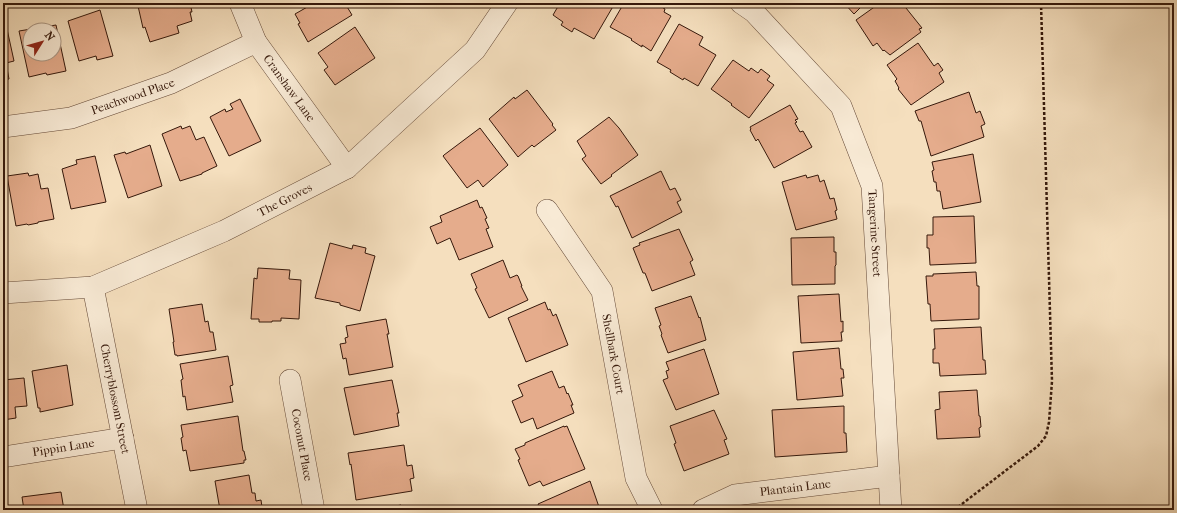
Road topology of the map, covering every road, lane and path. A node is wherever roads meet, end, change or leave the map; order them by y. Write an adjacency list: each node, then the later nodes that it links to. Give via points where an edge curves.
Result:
1 (240, 3): 5 (street, Cranshaw Lane)
2 (507, 3): 7 (street, The Groves, via 475,50)
3 (1042, 3): 20 (path, via 1052,373 1049,422 1046,436 1038,446)
4 (751, 6): 14 (street, Tangerine Street, via 841,106 872,186)
5 (256, 42): 6 (street, Peachwood Place, via 171,83 71,118); 7 (street, Cranshaw Lane)
6 (3, 128)
7 (347, 168): 9 (street, The Groves, via 224,231)
8 (547, 210): 17 (street, Shellbark Court, via 602,291 636,478)
9 (93, 287): 10 (street, The Groves); 12 (street, Cherryblossom Street)
10 (3, 293)
11 (290, 380): 16 (street, Coconut Place)
12 (123, 438): 13 (street, Pippin Lane); 15 (street, Cherryblossom Street)
13 (3, 457)
14 (889, 476): 18 (street, Plantain Lane, via 735,495); 19 (street, Tangerine Street)
15 (137, 510)
16 (314, 510)
17 (652, 510)
18 (704, 510)
19 (891, 510)
20 (954, 510)

